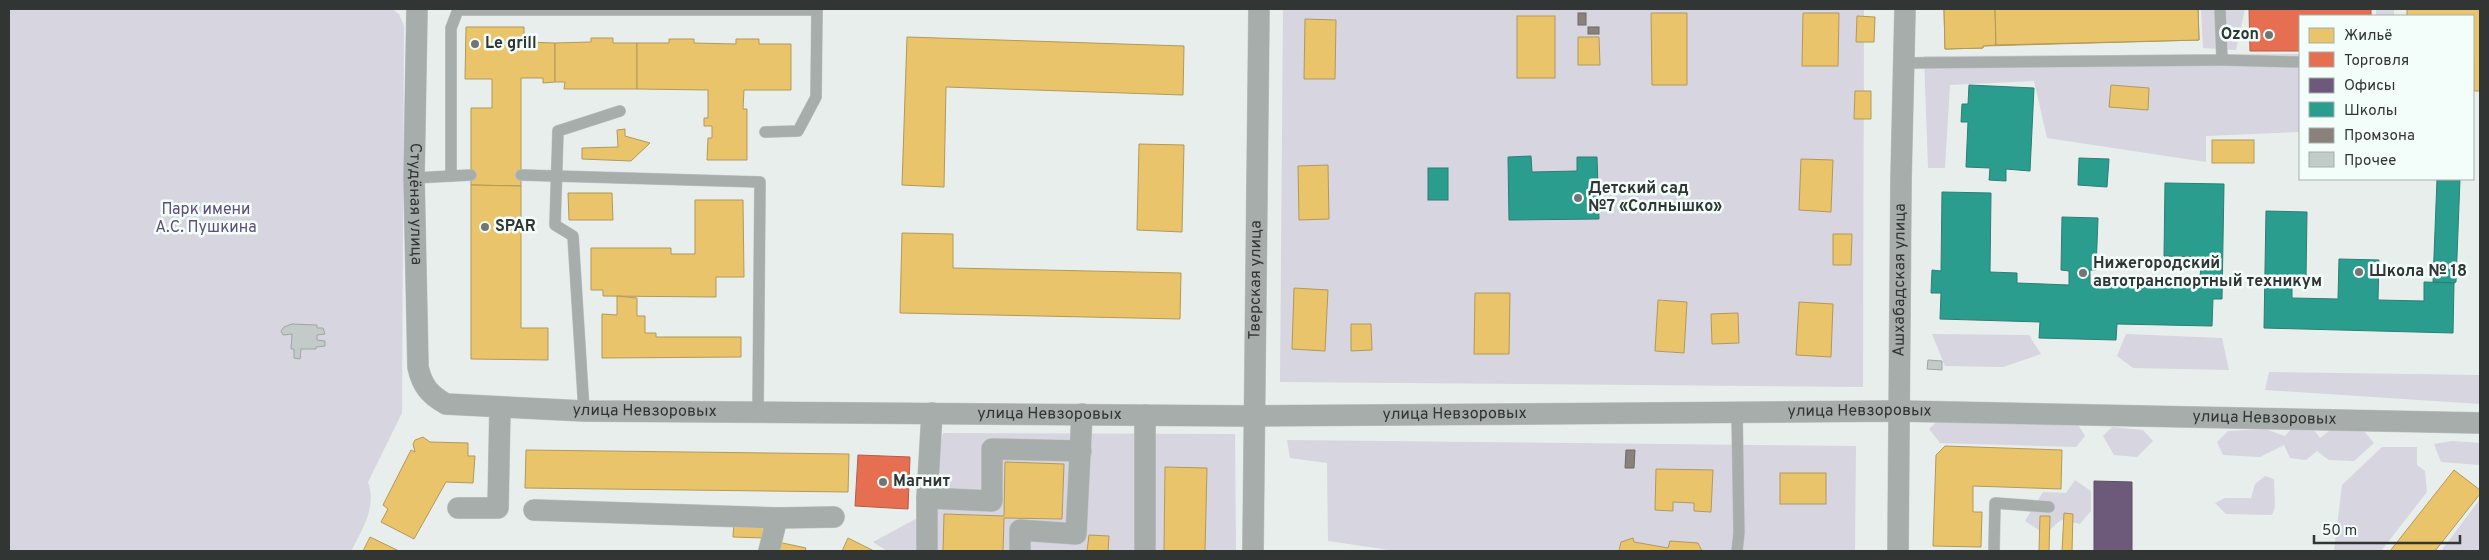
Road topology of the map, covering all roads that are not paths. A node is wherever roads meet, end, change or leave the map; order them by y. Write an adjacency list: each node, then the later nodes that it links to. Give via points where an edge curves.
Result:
1 (417, 9): 15 (street, Студёная улица)
2 (817, 9): 10 (lane, via 816,98 798,131); 12 (lane, via 458,10 451,28)
3 (1259, 9): 25 (street, Тверская улица)
4 (1905, 9): 8 (street, Ашхабадская улица)
5 (2220, 9): 6 (lane)
6 (2222, 60): 7 (lane); 8 (lane)
7 (2299, 62)
8 (1904, 63): 19 (street, Ашхабадская улица)
9 (620, 111): 14 (lane, via 558,131)
10 (765, 132)
11 (521, 175): 14 (lane)
12 (451, 176): 13 (lane); 15 (lane)
13 (471, 176)
14 (556, 176): 18 (lane, via 555,226 573,236); 20 (lane, via 760,182)
15 (414, 178): 16 (street, Студёная улица, via 418,367 421,381)
16 (431, 395): 17 (street, улица Невзоровых, via 446,404)
17 (500, 408): 18 (street, улица Невзоровых); 30 (street, via 498,508)
18 (584, 411): 20 (street, улица Невзоровых)
19 (1898, 411): 21 (street, улица Невзоровых); 26 (street, улица Невзоровых); 40 (street, Ашхабадская улица)
20 (758, 412): 22 (street, улица Невзоровых)
21 (1737, 412): 25 (street, улица Невзоровых); 39 (lane)
22 (932, 413): 23 (street, улица Невзоровых); 28 (street)
23 (1082, 414): 24 (street, улица Невзоровых); 27 (street)
24 (1145, 415): 25 (street, улица Невзоровых); 37 (street)
25 (1253, 416): 38 (street, Тверская улица)
26 (2480, 423)
27 (1081, 451): 28 (street, via 992,449 992,501); 36 (street, via 1076,534 1020,530)
28 (927, 498): 35 (street)
29 (2049, 507): 41 (lane, via 1995,503)
30 (458, 508)
31 (534, 510): 33 (street)
32 (834, 517): 33 (street)
33 (777, 518): 34 (street)
34 (769, 551)
35 (927, 551)
36 (1020, 551)
37 (1145, 551)
38 (1253, 551)
39 (1737, 551)
40 (1898, 551)
41 (1994, 551)

